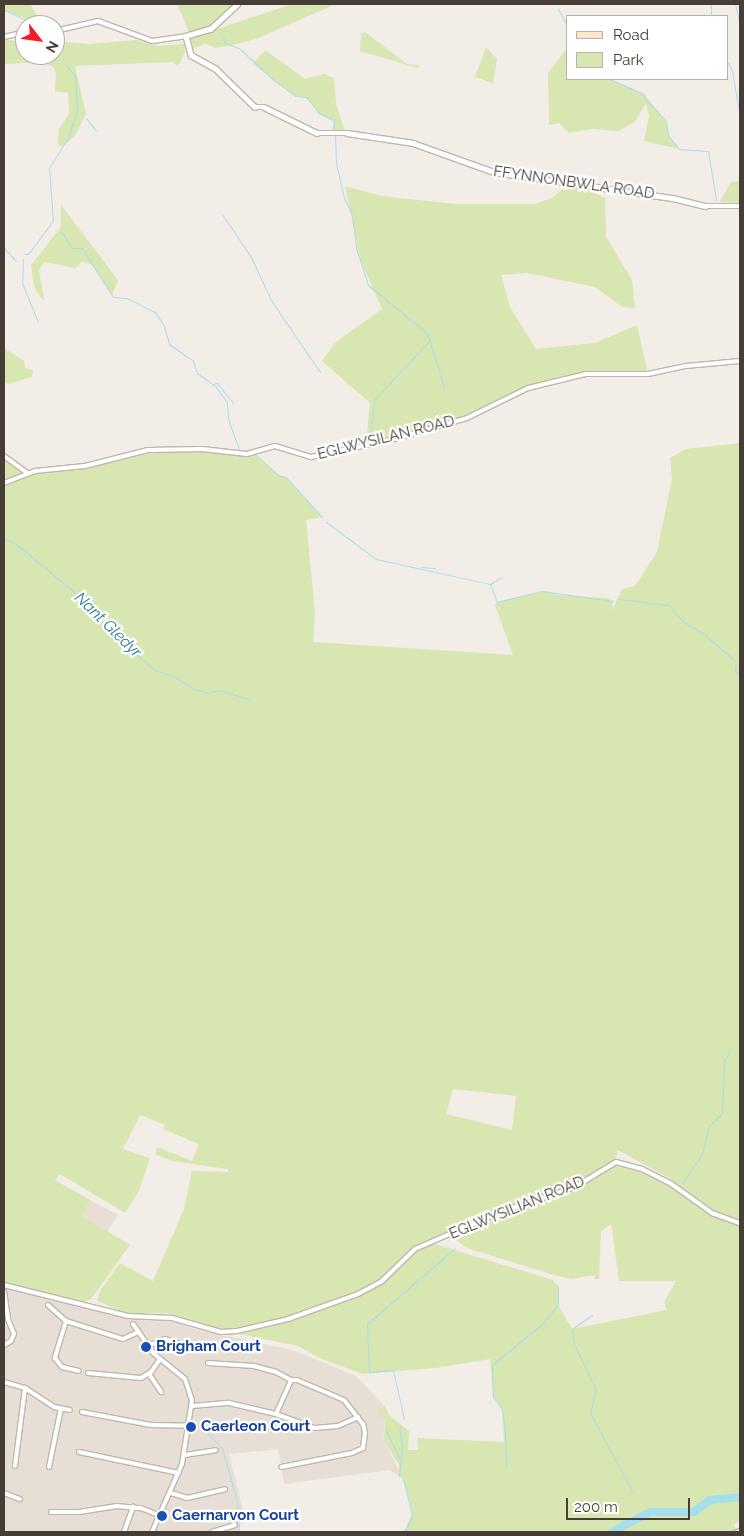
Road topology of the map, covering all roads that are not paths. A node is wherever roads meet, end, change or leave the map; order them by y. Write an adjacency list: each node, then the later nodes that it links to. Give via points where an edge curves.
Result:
1 (238, 4): 3 (street, via 211,29)
2 (65, 29): 3 (street, via 98,21 152,41)
3 (186, 36): 4 (street, FFYNNONBWLA ROAD, via 191,55 216,70 255,107 264,107 317,133 346,133 413,143 494,172 556,179 705,206)
4 (740, 206)
5 (740, 361): 7 (street, EGLWYSILAN ROAD, via 686,366 648,374 586,374 528,388 467,418 391,440 311,457 275,446 247,454 170,449 131,452 72,469)
6 (4, 456): 7 (street)
7 (27, 473): 8 (street, EGLWYSILAN ROAD)
8 (4, 483)
9 (740, 1223): 10 (street, EGLWYSILIAN ROAD, via 712,1213 670,1183 642,1168 616,1162 575,1187 500,1212 415,1250 382,1282 358,1294 288,1319 237,1331 221,1332 172,1318 128,1316)
10 (4, 1285)
11 (4, 1292): 16 (street, via 14,1334)
12 (48, 1305): 13 (street)
13 (66, 1320): 15 (street, via 123,1339); 21 (street, via 55,1358 62,1368)
14 (132, 1324): 15 (street)
15 (138, 1332): 17 (street)
16 (4, 1345)
17 (148, 1346): 18 (street, via 165,1339); 19 (street)
18 (189, 1347)
19 (160, 1359): 23 (street); 28 (street, via 185,1379)
20 (208, 1363): 24 (street, via 254,1366)
21 (79, 1371)
22 (88, 1373): 23 (street, via 133,1379)
23 (149, 1374): 27 (street)
24 (291, 1380): 32 (street); 33 (street, via 344,1400)
25 (4, 1382): 26 (street)
26 (25, 1388): 29 (street); 38 (street)
27 (161, 1392)
28 (192, 1406): 32 (street, via 225,1403); 34 (street)
29 (60, 1408): 30 (street); 39 (street)
30 (70, 1410)
31 (82, 1412): 34 (street, via 151,1425)
32 (276, 1414): 33 (street, via 324,1429)
33 (358, 1417): 40 (street, via 365,1433 363,1448)
34 (190, 1426): 37 (street)
35 (216, 1450): 37 (street)
36 (79, 1452): 41 (street)
37 (185, 1455): 41 (street)
38 (15, 1466)
39 (49, 1467)
40 (281, 1467)
41 (179, 1473): 44 (street)
42 (225, 1489): 44 (street, via 187,1498)
43 (4, 1493): 45 (street)
44 (171, 1493): 48 (street)
45 (20, 1499)
46 (133, 1507): 47 (street); 48 (street); 51 (street)
47 (51, 1512)
48 (161, 1516): 52 (street)
49 (235, 1525): 53 (street)
50 (740, 1531): 54 (main road)
51 (124, 1532)
52 (152, 1532)
53 (212, 1532)
54 (736, 1532)

